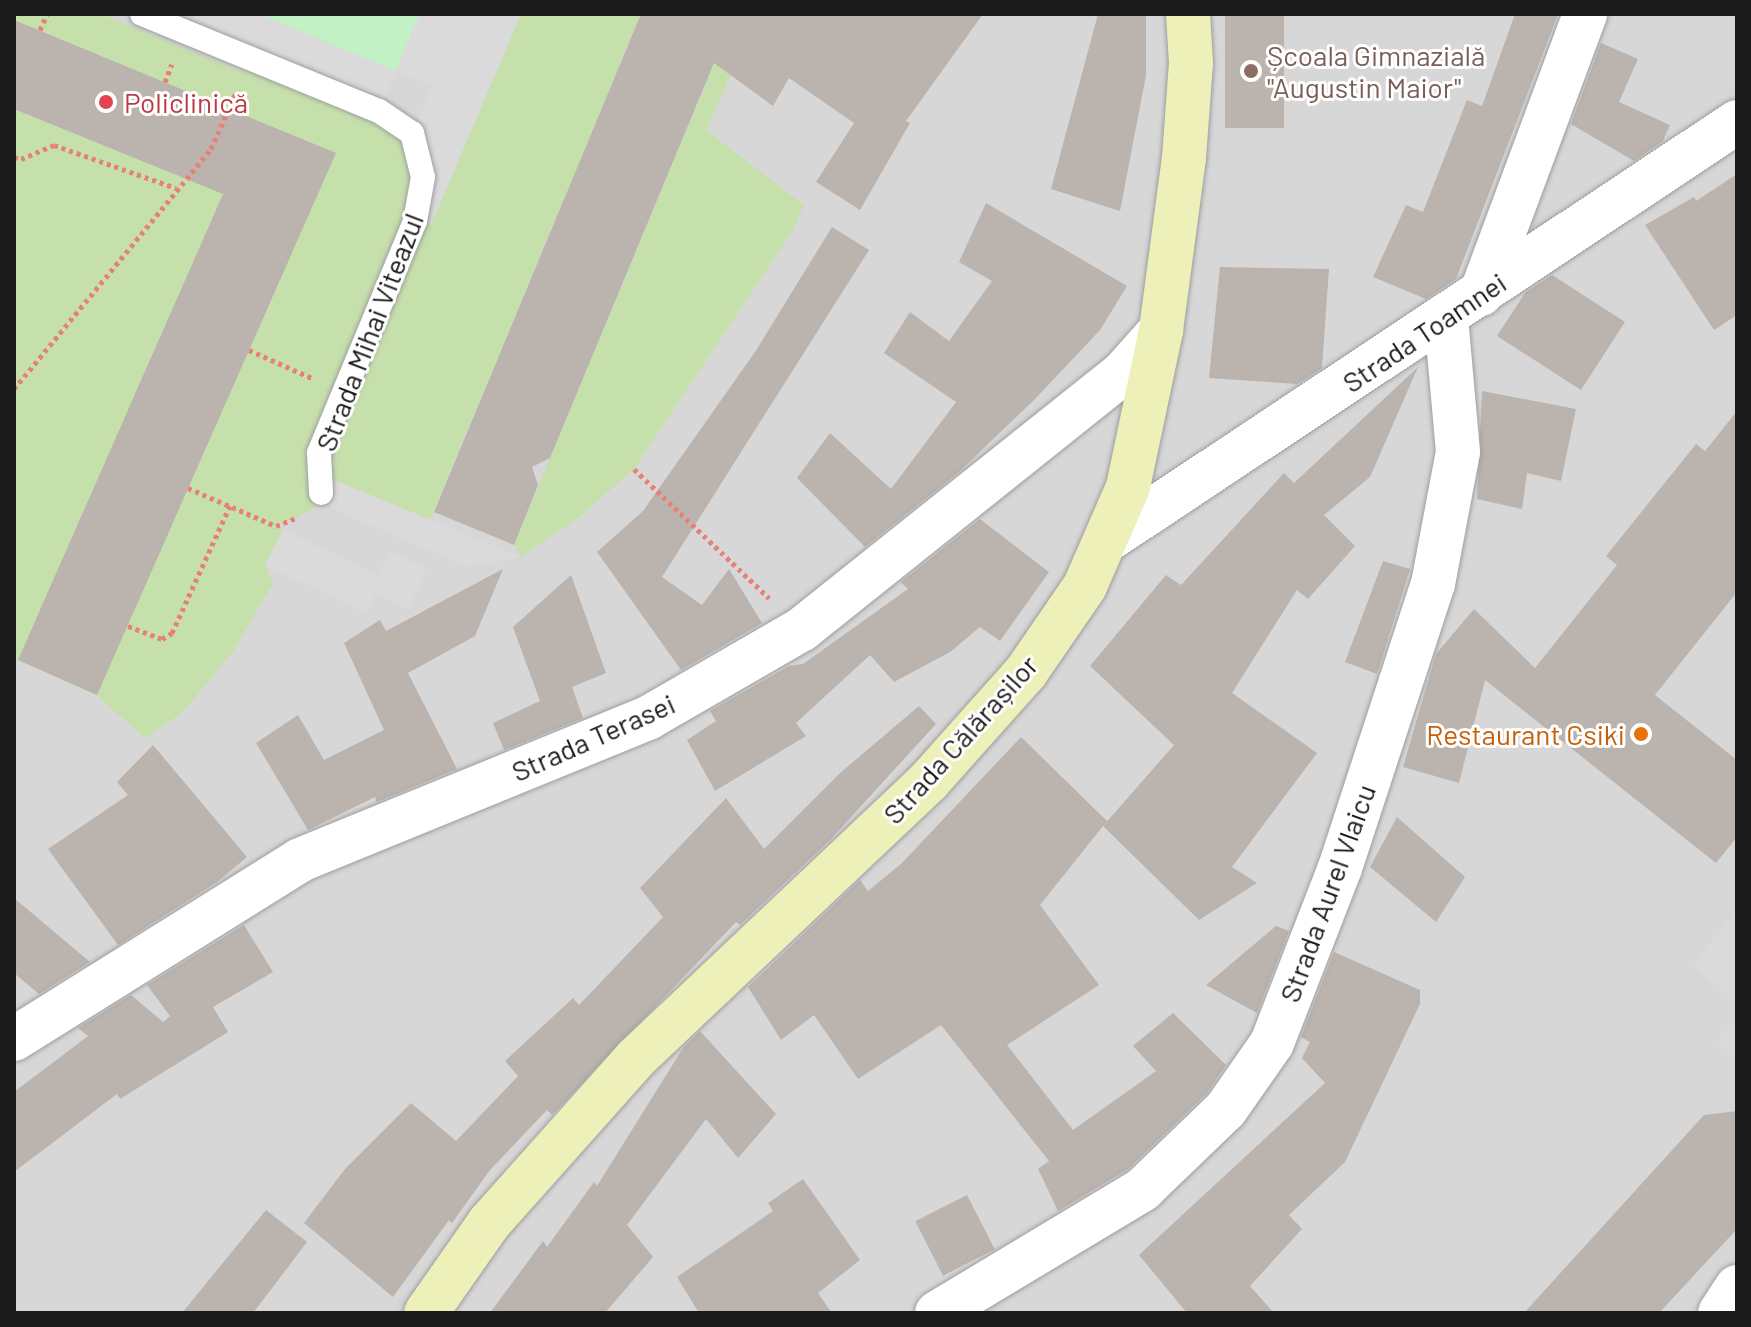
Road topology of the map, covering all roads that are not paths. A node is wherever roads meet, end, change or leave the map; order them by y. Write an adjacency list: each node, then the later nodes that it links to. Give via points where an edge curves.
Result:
1 (142, 14): 7 (lane, Strada Mihai Viteazul, via 379,111 412,133 423,177 415,221 319,453)
2 (1188, 14): 6 (main road, Strada Călărașilor, via 1191,63 1184,158)
3 (1585, 14): 5 (street)
4 (1737, 122): 5 (street, Strada Toamnei)
5 (1464, 306): 8 (street, Strada Toamnei); 12 (street, Strada Aurel Vlaicu, via 1458,452 1433,584 1340,868 1272,1043 1226,1109 1143,1189)
6 (1161, 330): 8 (main road, Strada Călărașilor, via 1132,472); 9 (street, Strada Terasei, via 1122,374 802,629 648,718 300,860)
7 (321, 493)
8 (1109, 539): 11 (main road, Strada Călărașilor, via 1085,586 1026,672 928,782 636,1058 489,1223)
9 (14, 1039)
10 (1737, 1287): 13 (street)
11 (426, 1313)
12 (937, 1313)
13 (1720, 1313)

